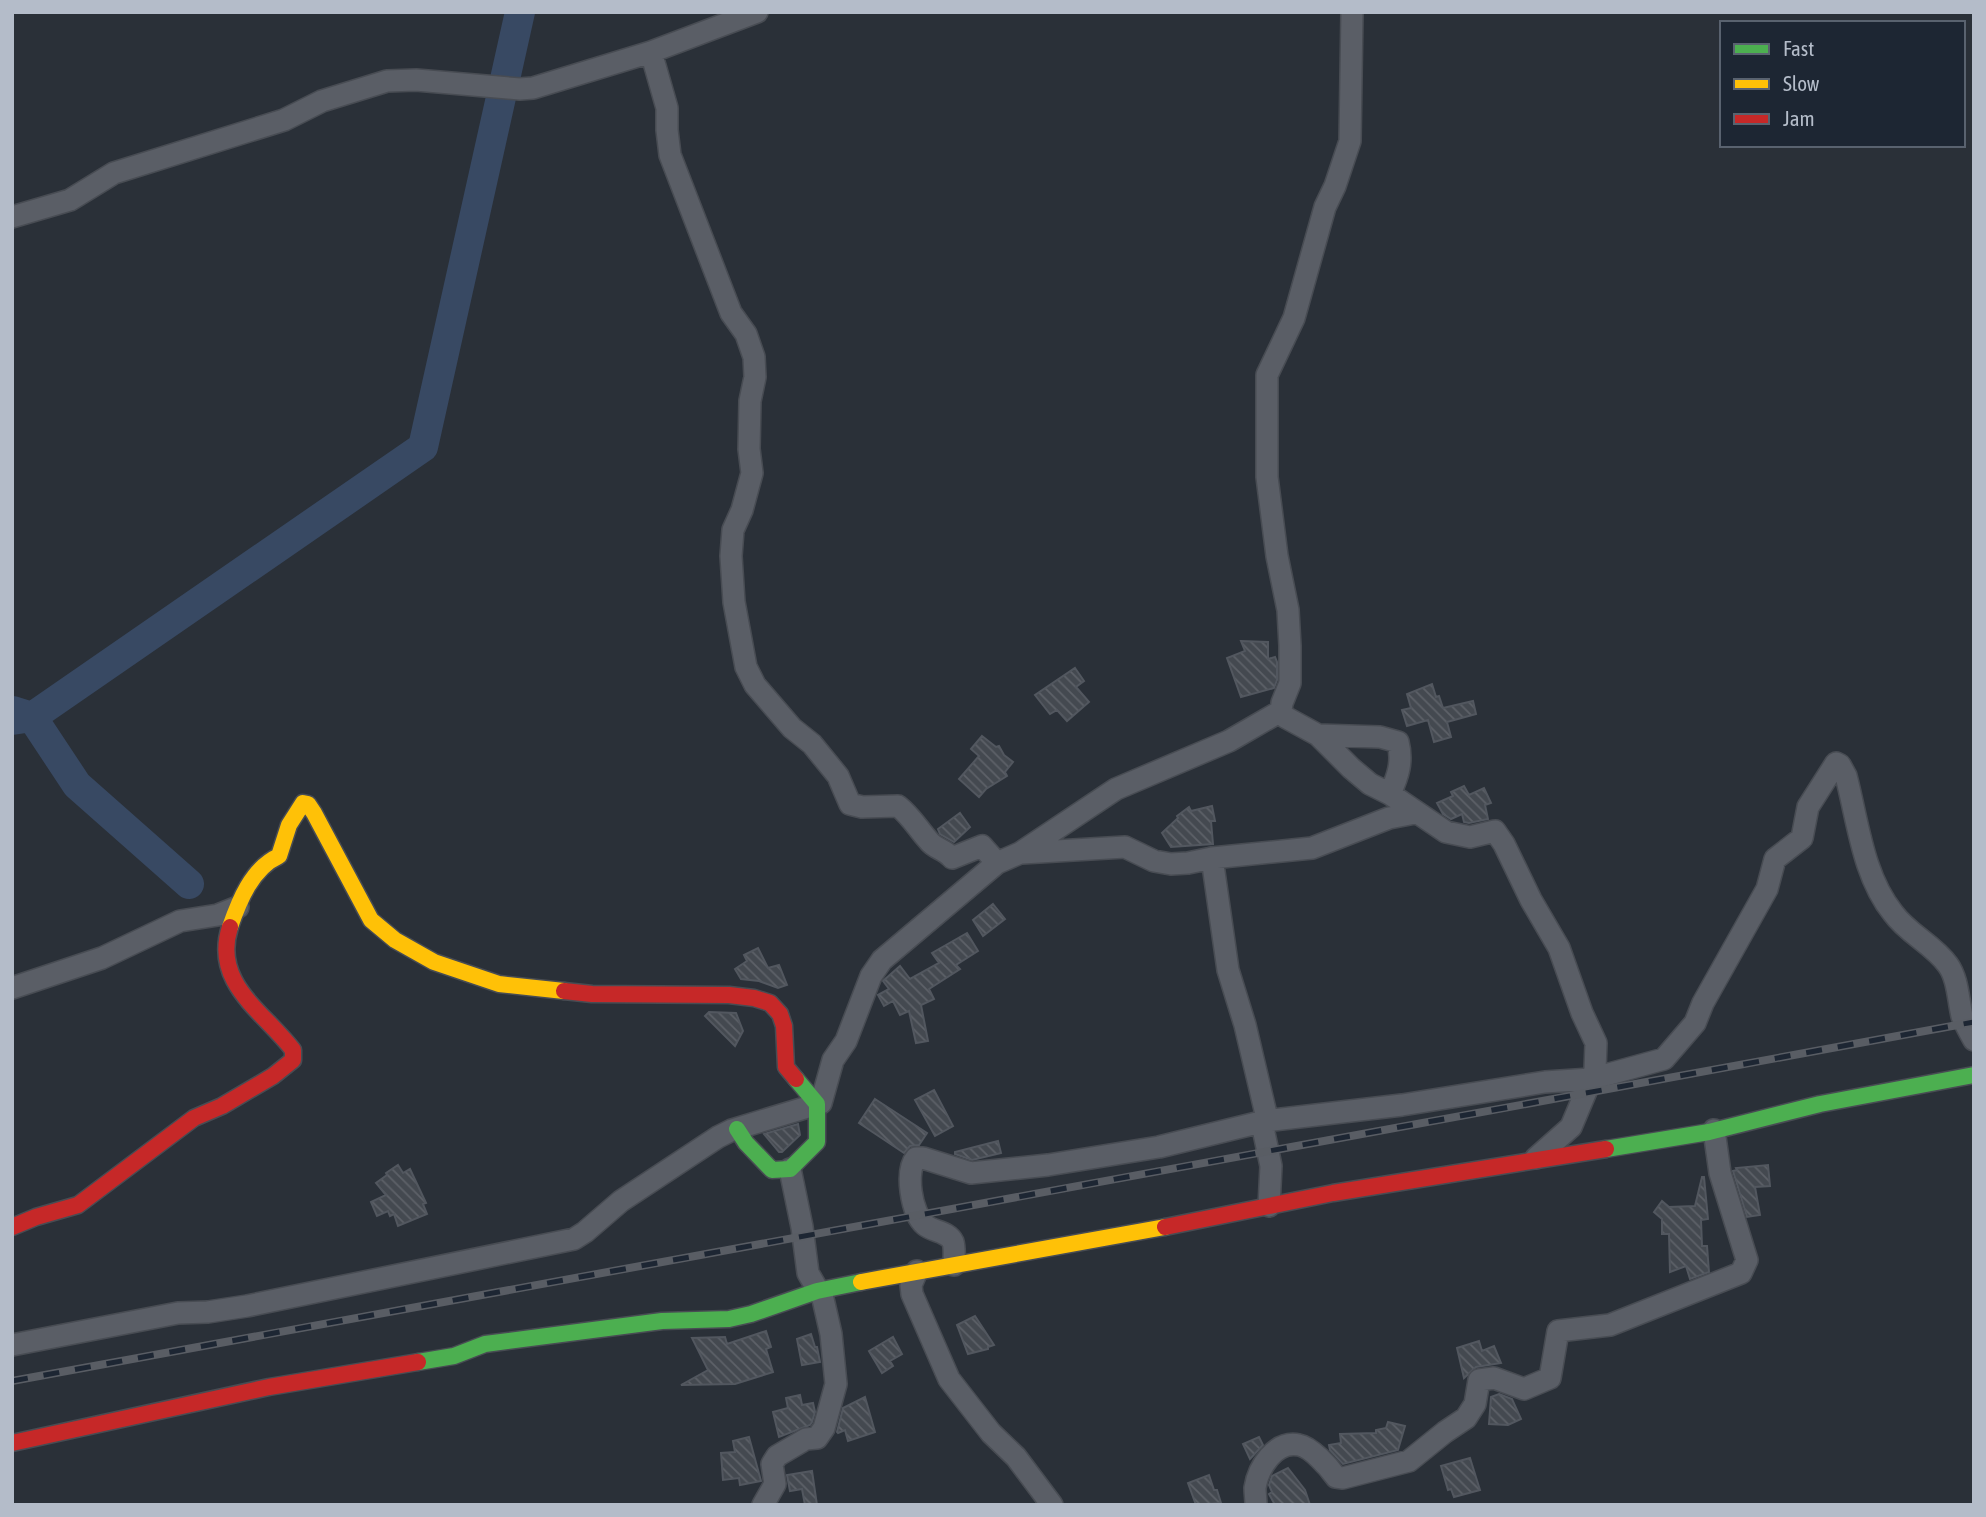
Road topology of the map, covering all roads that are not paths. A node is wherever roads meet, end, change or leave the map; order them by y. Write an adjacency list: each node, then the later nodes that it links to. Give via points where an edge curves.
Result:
1 (757, 12): 3 (street)
2 (1352, 12): 5 (street, via 1350,141 1325,207 1294,318 1267,374 1268,477 1290,646 1290,683)
3 (651, 52): 4 (street, via 533,88 416,80 359,88 284,120 114,173 70,200); 11 (street, via 667,108 670,155 731,313 746,334 754,357 752,472 733,530 731,556 746,667 755,685 838,776 850,804 898,806 930,844 946,850 952,858 982,846)
4 (12, 217)
5 (1281, 711): 6 (street); 9 (street, via 1229,741 1116,789)
6 (1318, 735): 7 (street, via 1350,768); 7 (street, via 1398,742 1402,756)
7 (1390, 794): 8 (street)
8 (1415, 813): 10 (street, via 1312,848); 16 (street, via 1458,835 1495,831 1504,844 1559,948 1596,1043)
9 (1020, 853): 10 (street, via 1125,847 1171,864); 11 (street)
10 (1212, 858): 18 (street, via 1224,950)
11 (997, 863): 17 (street, via 882,960 833,1060)
12 (238, 907): 13 (street, via 180,920 102,958); 17 (street, via 260,868 279,856 289,825 303,803 308,804 371,920 395,940 435,962 499,984 593,994 729,995 770,1003 784,1026 786,1067); 24 (street, via 225,958 237,986 293,1050 293,1060 273,1076 194,1118 78,1205)
13 (12, 988)
14 (1974, 1040): 16 (street, via 1963,1018 1950,967 1908,930 1872,878 1846,776 1836,763 1808,807 1802,838 1775,859 1767,889 1695,1023 1664,1059)
15 (1974, 1075): 20 (street)
16 (1591, 1079): 18 (street); 21 (street, via 1571,1126)
17 (817, 1104): 19 (street); 22 (street, via 817,1142)
18 (1265, 1121): 23 (street, via 1271,1166); 25 (street, via 1158,1147 993,1172 963,1172 916,1158 914,1210 925,1225 953,1242)
19 (737, 1129): 22 (street, via 772,1170); 28 (street, via 668,1168 574,1239 247,1306 178,1313)
20 (1714, 1130): 21 (street); 32 (street, via 1720,1173 1747,1260 1741,1273 1610,1325 1558,1331 1550,1378 1524,1389 1494,1378 1479,1380 1475,1404 1466,1418 1409,1461 1336,1478 1327,1465 1300,1445 1287,1445 1270,1454 1255,1486)
21 (1536, 1158): 23 (street)
22 (790, 1169): 27 (street, via 808,1272)
23 (1269, 1206): 25 (street)
24 (12, 1227)
25 (954, 1265): 26 (street)
26 (917, 1271): 27 (street); 31 (street, via 912,1294 949,1380)
27 (817, 1291): 29 (street, via 751,1314 485,1344 454,1356 269,1387); 30 (street, via 831,1334 836,1384 817,1438 806,1439 772,1464 775,1485)
28 (12, 1345)
29 (12, 1443)
30 (763, 1505)
31 (1052, 1505)
32 (1256, 1505)

